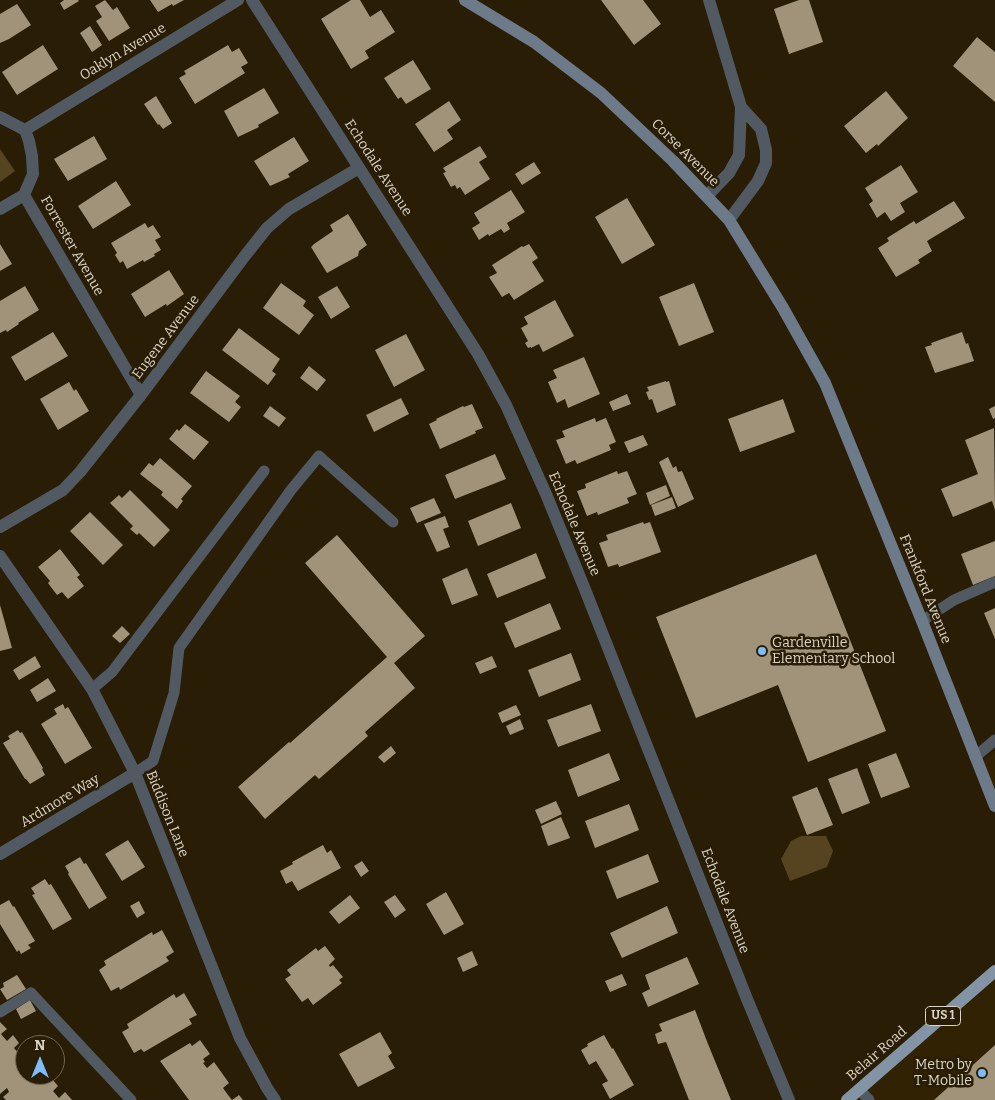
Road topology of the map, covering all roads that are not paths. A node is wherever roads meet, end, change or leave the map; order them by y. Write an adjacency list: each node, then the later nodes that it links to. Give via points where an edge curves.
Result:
1 (238, 0): 7 (street, Oaklyn Avenue)
2 (252, 0): 8 (street, Echodale Avenue)
3 (465, 0): 10 (main road, Corse Avenue, via 534,42 601,93)
4 (709, 0): 5 (street)
5 (741, 107): 10 (street, via 739,155 730,173); 12 (street, via 761,129 766,163 758,181)
6 (0, 117): 7 (street)
7 (24, 130): 9 (street, Forrester Avenue, via 29,141 33,174)
8 (359, 168): 14 (street, Eugene Avenue, via 289,209 267,228); 32 (street, Echodale Avenue, via 478,354 506,405 581,578)
9 (24, 195): 11 (street); 14 (street, Forrester Avenue)
10 (707, 196): 12 (main road, Corse Avenue)
11 (0, 209)
12 (729, 220): 13 (main road, Corse Avenue, via 784,308)
13 (825, 383): 20 (main road, Frankford Avenue)
14 (142, 395): 17 (street, Eugene Avenue, via 63,490)
15 (264, 471): 21 (lane, via 112,672)
16 (393, 522): 24 (lane, via 318,456 179,648 174,693 153,761)
17 (0, 527)
18 (0, 556): 21 (street, Biddison Lane)
19 (995, 582): 20 (lane, via 954,600)
20 (922, 620): 23 (main road, Frankford Avenue)
21 (92, 689): 24 (street, Biddison Lane)
22 (995, 740): 23 (lane)
23 (975, 757): 25 (main road, Frankford Avenue)
24 (135, 773): 26 (street, Ardmore Way); 31 (street, Biddison Lane, via 240,1038)
25 (995, 806)
26 (0, 854)
27 (995, 971): 29 (main road, Belair Road / US 1)
28 (0, 1012): 30 (lane, via 31,993)
29 (859, 1089): 33 (main road, Belair Road / US 1); 34 (lane)
30 (131, 1100)
31 (276, 1100)
32 (789, 1100)
33 (847, 1100)
34 (869, 1100)

